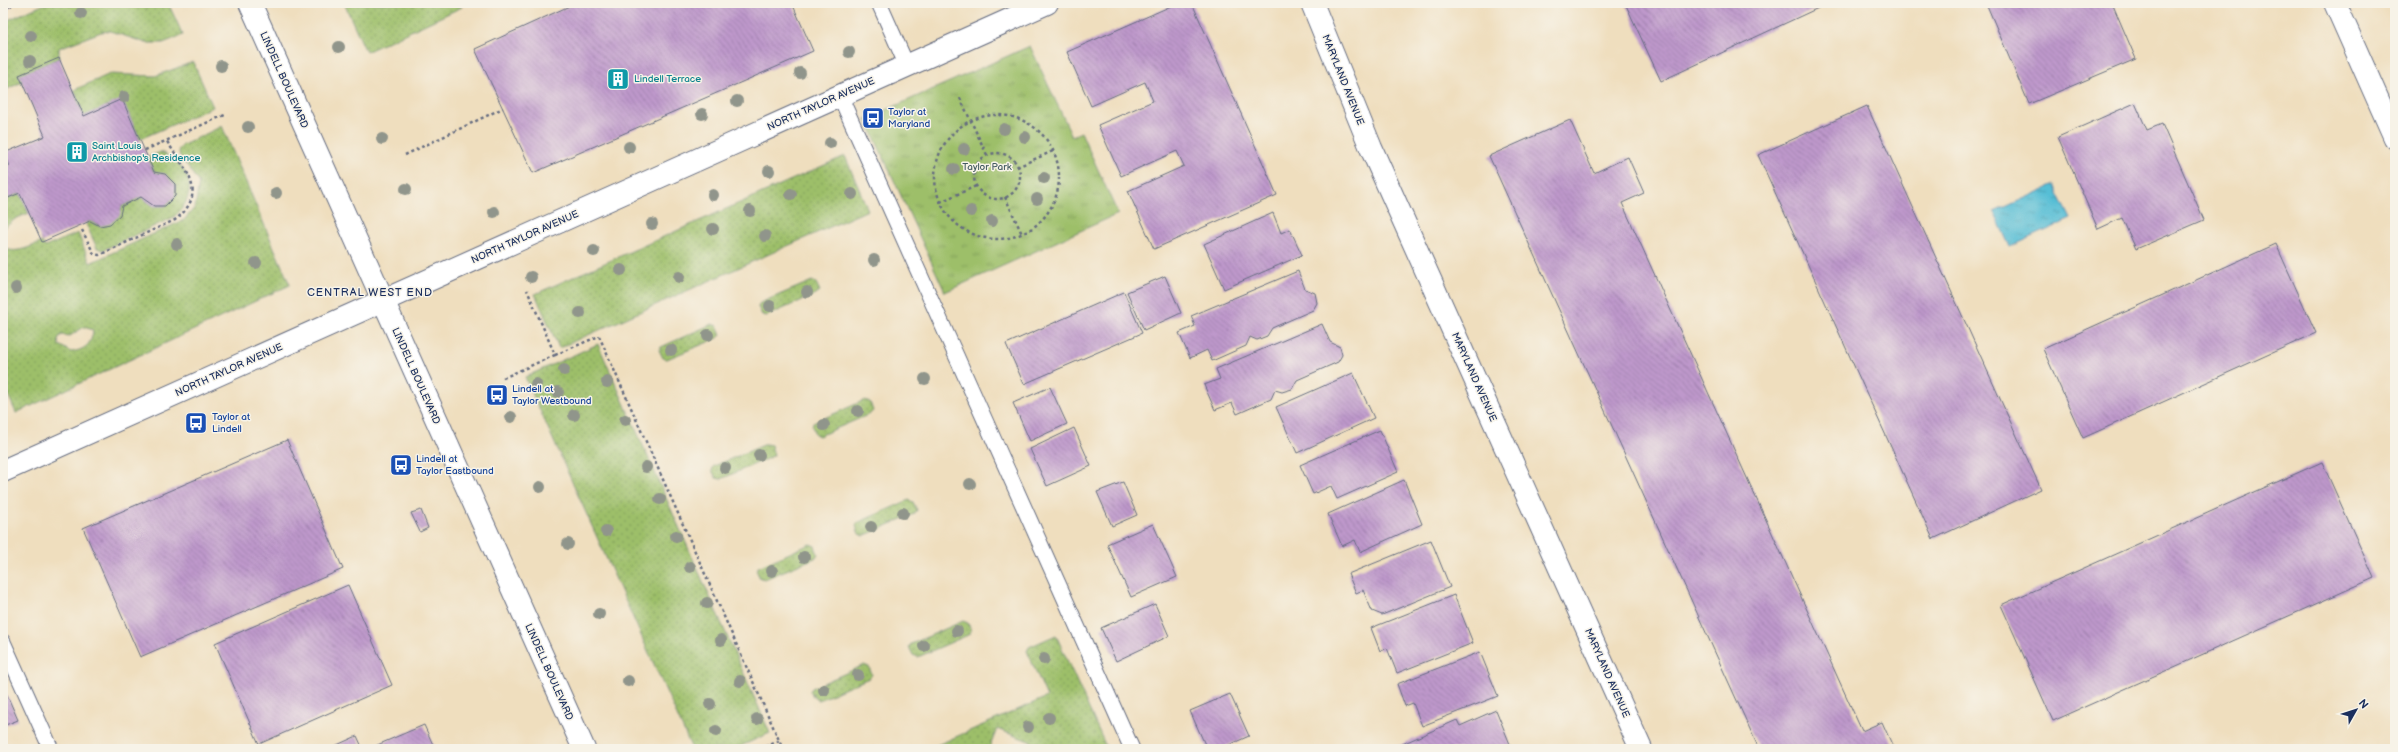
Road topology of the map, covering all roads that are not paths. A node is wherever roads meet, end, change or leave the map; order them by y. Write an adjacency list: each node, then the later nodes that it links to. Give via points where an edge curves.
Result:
1 (250, 3): 9 (street, LINDELL BOULEVARD)
2 (879, 3): 6 (lane)
3 (1047, 3): 6 (street, NORTH TAYLOR AVENUE)
4 (1312, 3): 15 (street, MARYLAND AVENUE, via 1374,156)
5 (2335, 3): 8 (street)
6 (907, 66): 7 (street, NORTH TAYLOR AVENUE)
7 (840, 96): 9 (street, NORTH TAYLOR AVENUE); 14 (lane)
8 (2395, 138)
9 (382, 302): 10 (street, NORTH TAYLOR AVENUE); 13 (street, LINDELL BOULEVARD)
10 (3, 471)
11 (3, 642): 12 (lane)
12 (51, 749)
13 (584, 749)
14 (1132, 749)
15 (1641, 749)

